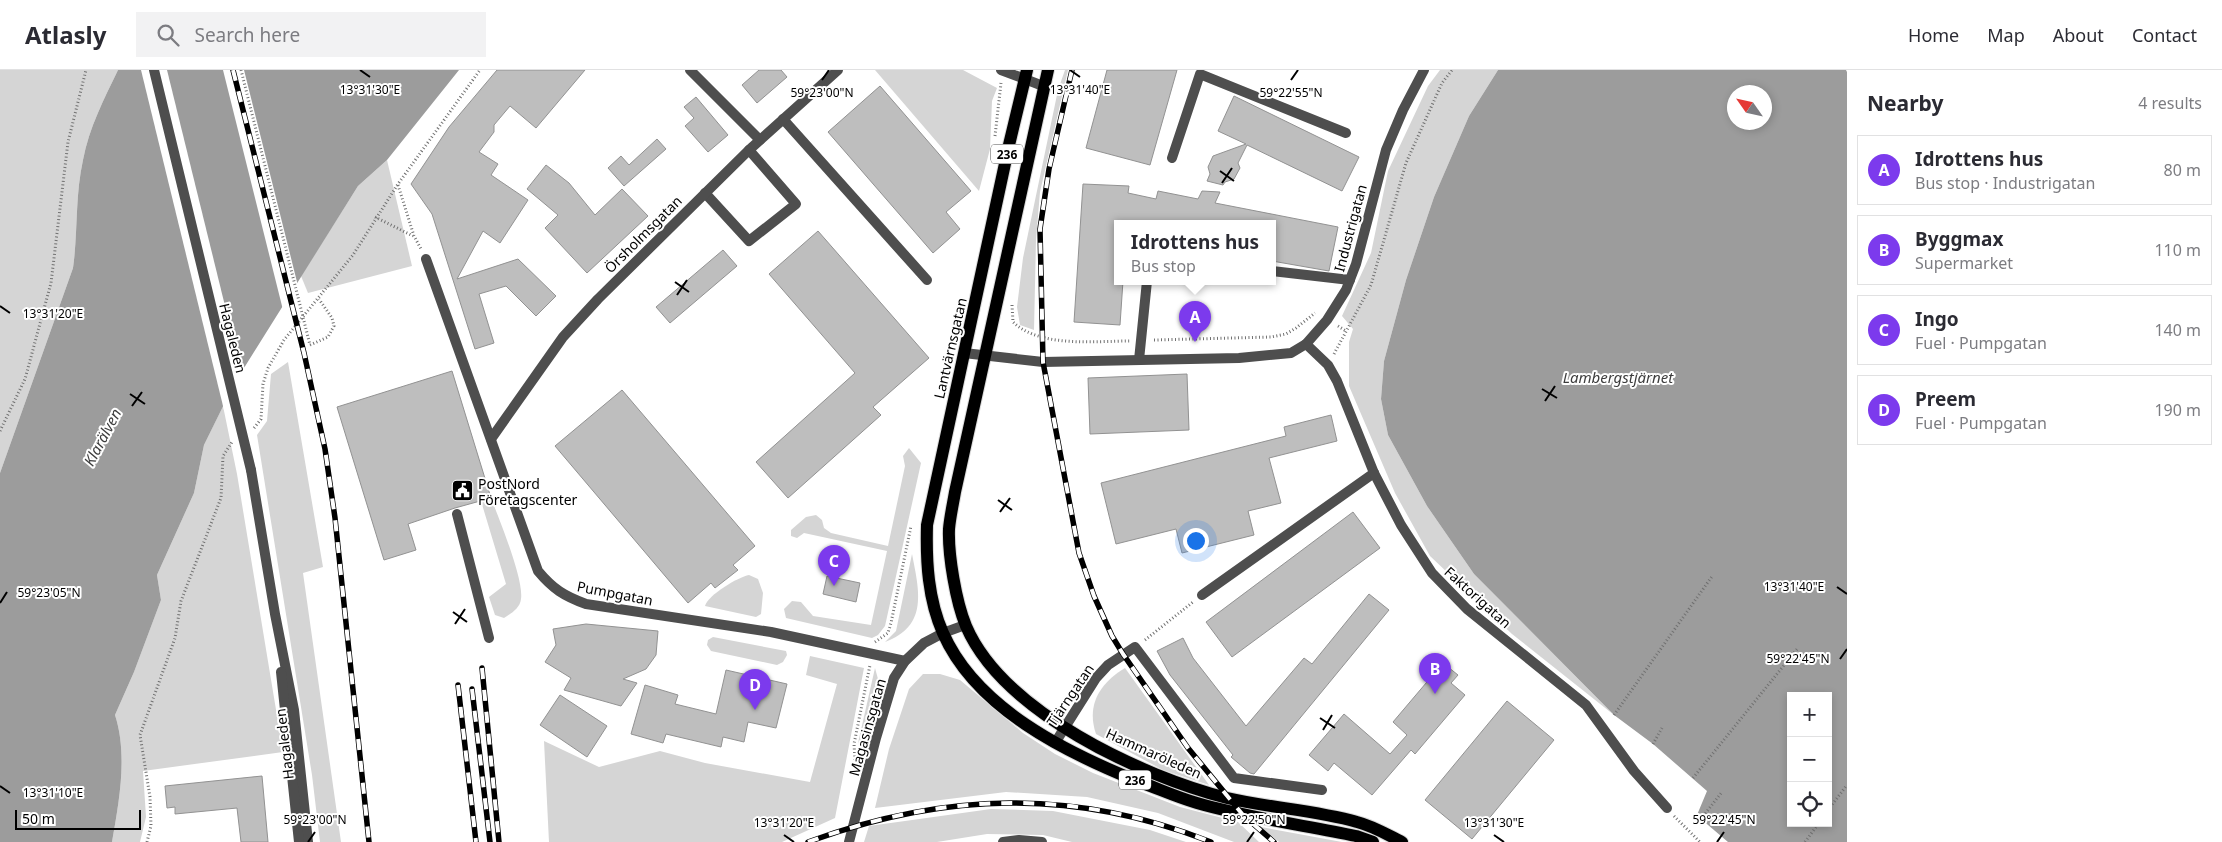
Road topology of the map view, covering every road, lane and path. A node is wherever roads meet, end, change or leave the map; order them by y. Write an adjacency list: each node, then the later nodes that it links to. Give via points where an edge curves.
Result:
1 (86, 70): 38 (path, via 68,142 51,283 25,379)
2 (154, 70): 47 (street, Hagaleden, bridge, via 250,470)
3 (241, 70): 29 (path, bridge, via 310,346 328,337 334,326)
4 (480, 70): 19 (path)
5 (690, 70): 15 (street)
6 (838, 70): 13 (street, Örsholmsgatan)
7 (1002, 70): 11 (street); 16 (path)
8 (1048, 70): 12 (main road, 236)
9 (1424, 70): 26 (street, Industrigatan, via 1386,150)
10 (1452, 70): 31 (path, via 1442,83 1406,163 1371,285)
11 (1026, 75): 12 (street); 34 (main road, Lantvärnsgatan / 236)
12 (1043, 86): 35 (main road, 236)
13 (783, 119): 15 (street, Örsholmsgatan); 25 (street)
14 (1346, 133): 18 (street, via 1200,74)
15 (760, 140): 17 (street, Örsholmsgatan)
16 (994, 142)
17 (748, 150): 20 (street, Örsholmsgatan); 20 (street, via 796,204 749,241)
18 (1172, 158)
19 (398, 184): 21 (path); 22 (path)
20 (705, 193): 40 (street, Örsholmsgatan, via 563,337)
21 (375, 218): 22 (path); 29 (path, via 353,255)
22 (414, 236): 23 (path)
23 (426, 258): 40 (street, Pumpgatan)
24 (1276, 271): 26 (street)
25 (926, 280)
26 (1350, 280): 30 (street, Industrigatan)
27 (1147, 285): 32 (street)
28 (1013, 296): 32 (path, via 1013,322 1026,332 1043,338 1079,342)
29 (319, 299): 39 (path, via 284,340 268,368 263,384 261,419)
30 (1327, 320): 31 (path); 32 (path, via 1312,313 1286,334 1271,337); 33 (street, Industrigatan)
31 (1346, 331): 37 (path)
32 (1141, 340): 36 (street)
33 (1306, 344): 36 (street, Industrigatan, via 1291,353 1269,356); 37 (street, Faktorigatan)
34 (964, 353): 35 (street, Industrigatan); 49 (main road, Lantvärnsgatan / 236, via 927,525 926,561 933,602)
35 (984, 356): 36 (street, Industrigatan, via 1043,362); 48 (main road, 236, via 949,529 955,586)
36 (1140, 360)
37 (1328, 365): 42 (street, Faktorigatan)
38 (0, 431)
39 (247, 432)
40 (491, 439): 53 (street, Pumpgatan, via 538,571 552,588 568,598 586,604 771,632)
41 (235, 440): 69 (path, via 223,456 221,498 183,593 174,638 140,735 150,797 151,826)
42 (1374, 473): 46 (street); 66 (street, Faktorigatan, via 1401,525 1432,573 1468,609 1586,705 1634,771)
43 (457, 514): 50 (street)
44 (913, 516): 53 (path, via 892,623 888,632 875,640)
45 (1713, 575): 55 (path)
46 (1202, 595): 51 (path)
47 (275, 614): 70 (street, Hagaleden); 71 (street, Hagaleden, via 294,710)
48 (965, 625): 49 (street, Magasinsgatan); 56 (main road, Hammaröleden / 236, via 978,649 1001,677 1022,698)
49 (943, 633): 54 (street, Magasinsgatan, via 924,643); 58 (main road, Hammaröleden / 236, via 980,686 1016,718)
50 (489, 638)
51 (1135, 647): 56 (street, Tjärngatan, via 1108,665 1096,678); 63 (street, via 1234,778)
52 (1798, 648): 61 (path)
53 (872, 654): 54 (street, Pumpgatan); 60 (path, via 854,744)
54 (905, 661): 72 (street, Magasinsgatan, via 889,693)
55 (1614, 715)
56 (1064, 727): 58 (street, Tjärngatan); 76 (main road, Hammaröleden / 236, via 1168,779 1197,789 1359,822)
57 (1662, 728): 59 (path)
58 (1055, 743): 75 (main road, Hammaröleden / 236, via 1106,768 1196,803)
59 (1653, 744)
60 (855, 763)
61 (1693, 778)
62 (1847, 786): 65 (path)
63 (1322, 790)
64 (1722, 792): 67 (path)
65 (1832, 805)
66 (1667, 808): 77 (path)
67 (1701, 819)
68 (1816, 827): 78 (path)
69 (147, 842)
70 (299, 842)
71 (308, 842)
72 (849, 842)
73 (1002, 842): 74 (street)
74 (1042, 842)
75 (1373, 842)
76 (1402, 842)
77 (1700, 842)
78 (1804, 842)

